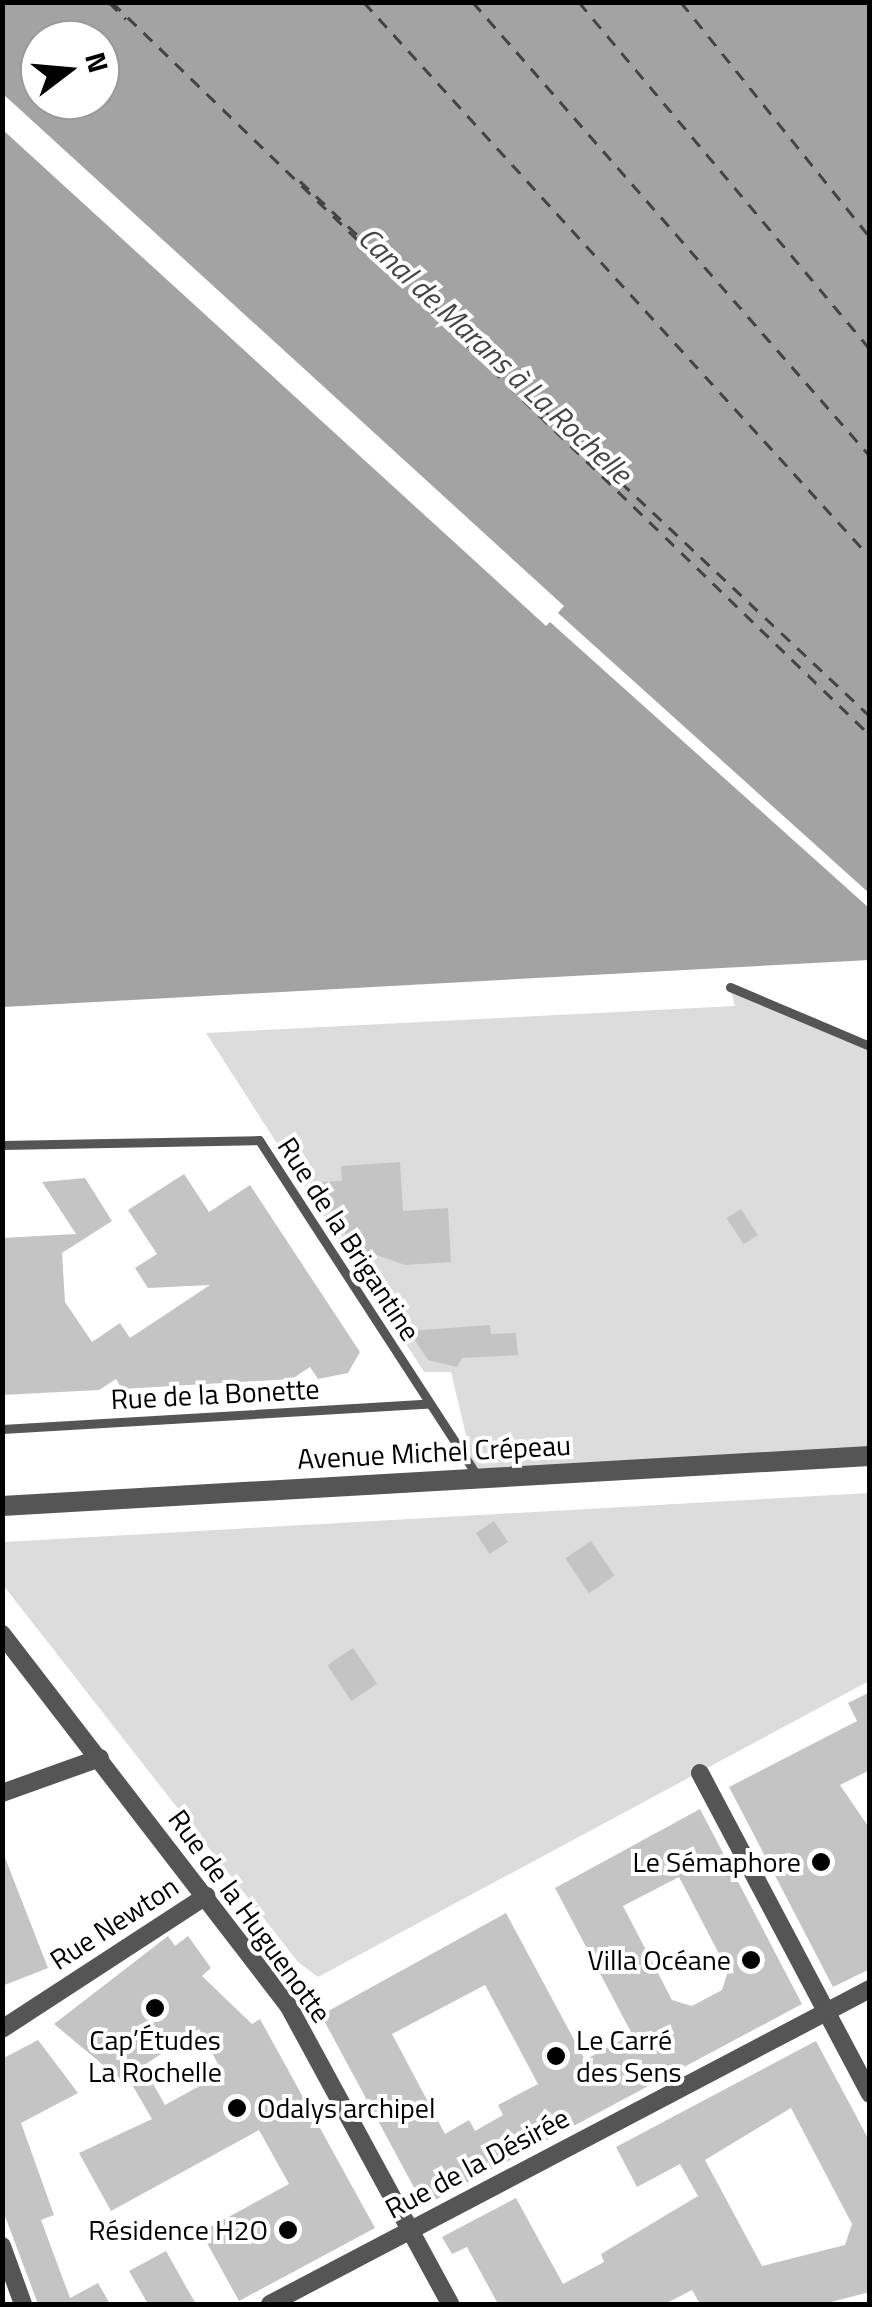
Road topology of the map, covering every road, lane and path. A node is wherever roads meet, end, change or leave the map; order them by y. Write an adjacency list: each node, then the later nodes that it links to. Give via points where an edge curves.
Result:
1 (730, 987): 2 (lane)
2 (870, 1046)
3 (2, 1145): 4 (lane, Rue de la Brigantine, via 259,1140)
4 (429, 1404): 5 (lane, Rue de la Bonette); 7 (lane, Rue de la Brigantine)
5 (2, 1429)
6 (870, 1456): 7 (street, Avenue Michel Crépeau)
7 (477, 1476): 8 (street, Avenue Michel Crépeau)
8 (2, 1506)
9 (2, 1634): 10 (street, Rue de la Huguenotte)
10 (100, 1758): 12 (street); 13 (street, Rue de la Huguenotte)
11 (700, 1774): 15 (street)
12 (2, 1793)
13 (206, 1896): 16 (street, Rue Newton); 18 (street, Rue de la Huguenotte, via 289,2007)
14 (870, 1990): 15 (street, Rue de la Désirée)
15 (826, 2012): 17 (street); 18 (street, Rue de la Désirée)
16 (2, 2029)
17 (870, 2094)
18 (409, 2229): 21 (street, Rue de la Désirée); 22 (street, Rue de la Huguenotte)
19 (2, 2246): 20 (street)
20 (23, 2304)
21 (270, 2304)
22 (450, 2304)

